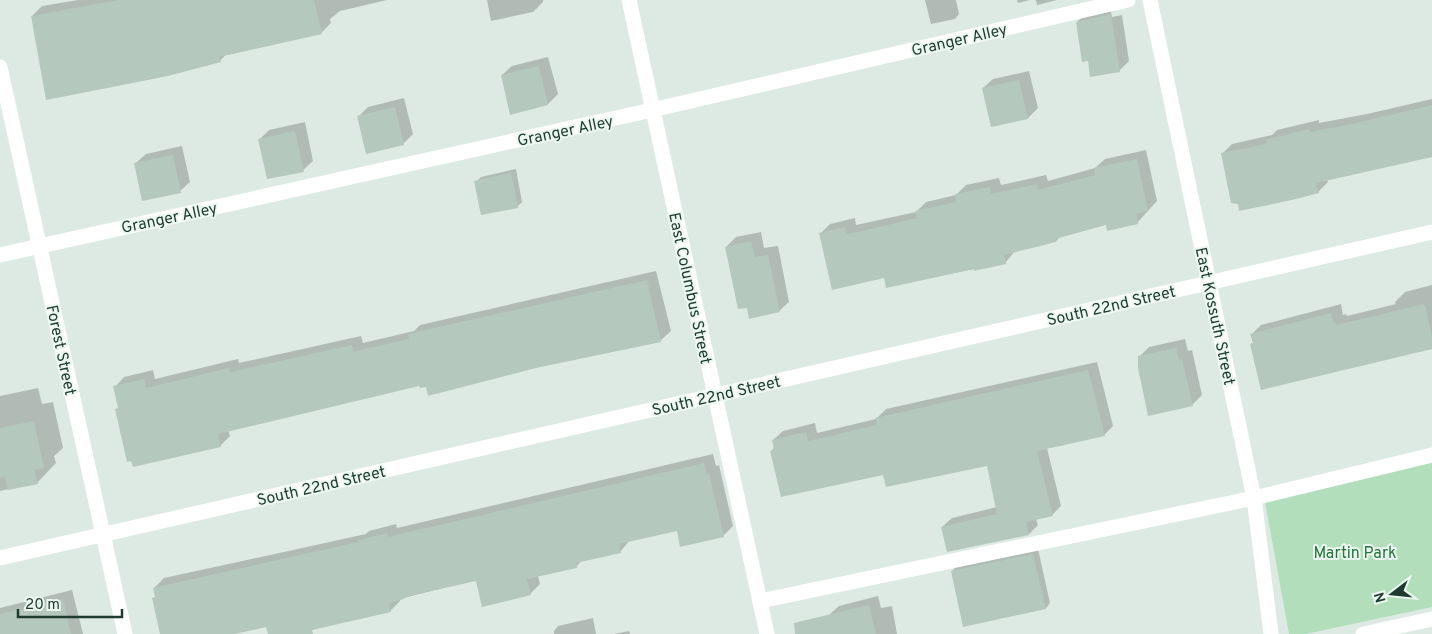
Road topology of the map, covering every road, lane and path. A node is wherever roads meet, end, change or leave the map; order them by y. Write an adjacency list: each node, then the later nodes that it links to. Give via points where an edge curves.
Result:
1 (629, 0): 5 (street, East Columbus Street)
2 (1128, 0): 5 (street, Granger Alley)
3 (1150, 0): 9 (street, East Kossuth Street)
4 (0, 67): 7 (street, Forest Street)
5 (652, 110): 7 (street, Granger Alley); 10 (street, East Columbus Street)
6 (1432, 232): 9 (street, South 22nd Street)
7 (40, 246): 8 (street, Granger Alley); 13 (street, Forest Street)
8 (0, 255)
9 (1210, 282): 10 (street, South 22nd Street); 12 (street, East Kossuth Street)
10 (714, 396): 13 (street, South 22nd Street); 15 (street, East Columbus Street)
11 (1432, 456): 12 (street)
12 (1254, 498): 15 (street); 19 (street, East Kossuth Street)
13 (102, 534): 14 (street, South 22nd Street); 17 (street, Forest Street)
14 (0, 558)
15 (760, 601): 18 (street, East Columbus Street)
16 (1432, 619): 20 (street)
17 (125, 634)
18 (768, 634)
19 (1271, 634)
20 (1363, 634)

